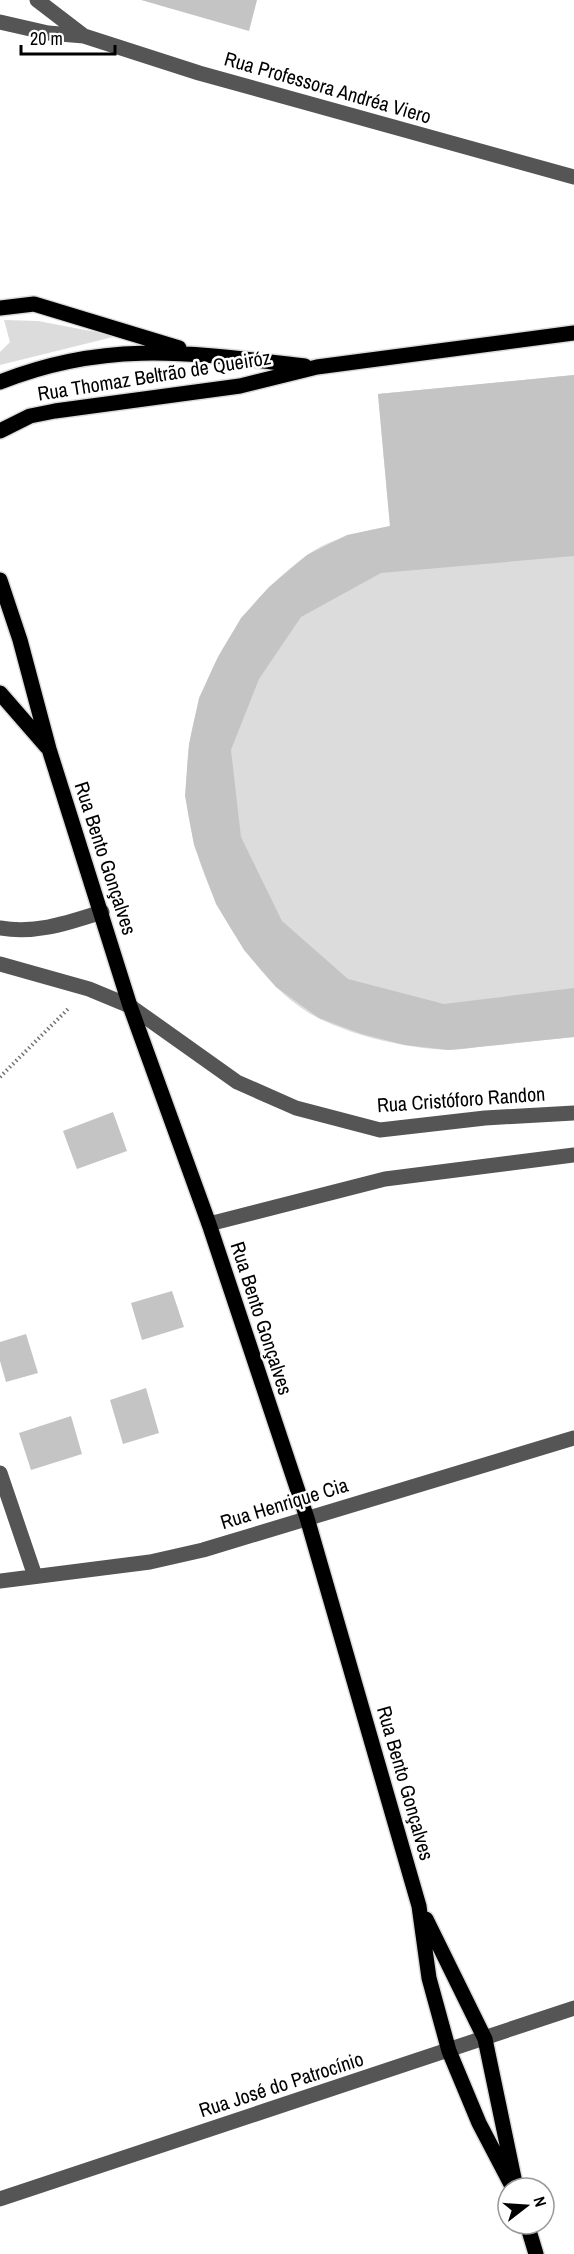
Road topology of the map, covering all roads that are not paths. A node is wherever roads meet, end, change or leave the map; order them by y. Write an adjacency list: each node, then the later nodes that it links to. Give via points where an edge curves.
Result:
1 (37, 0): 3 (street)
2 (0, 22): 3 (street, Rua Professora Andréa Viero)
3 (84, 36): 4 (street, Rua Professora Andréa Viero, via 199,73)
4 (574, 177)
5 (0, 308): 7 (main road, via 34,304)
6 (574, 333): 8 (main road, Rua Thomaz Beltrão de Queiróz)
7 (193, 353): 8 (main road, Rua Thomaz Beltrão de Queiróz); 9 (main road, Rua Thomaz Beltrão de Queiróz, via 122,352 93,356 29,370)
8 (317, 367): 10 (main road, Rua Thomaz Beltrão de Queiróz, via 240,386 30,416)
9 (0, 382)
10 (0, 431)
11 (0, 580): 13 (main road, Rua Bento Gonçalves)
12 (0, 693): 13 (main road, Rua Bento Gonçalves)
13 (49, 749): 14 (main road, Rua Bento Gonçalves)
14 (102, 912): 15 (street, via 53,928); 17 (main road, Rua Bento Gonçalves)
15 (0, 928)
16 (0, 964): 17 (street, Rua Cristóforo Randon, via 88,989)
17 (130, 1006): 18 (street, Rua Cristóforo Randon, via 237,1082 296,1108 380,1130); 20 (main road, Rua Bento Gonçalves)
18 (574, 1113)
19 (574, 1155): 20 (street, via 385,1179)
20 (209, 1224): 23 (main road, Rua Bento Gonçalves)
21 (574, 1438): 23 (street, Rua Henrique Cia)
22 (0, 1473): 24 (street)
23 (307, 1518): 24 (street, Rua Henrique Cia, via 203,1550); 26 (main road, Rua Bento Gonçalves)
24 (35, 1576): 25 (street, Rua Henrique Cia)
25 (0, 1581)
26 (419, 1906): 28 (main road, Rua Bento Gonçalves); 29 (main road, Rua Bento Gonçalves, via 429,1978)
27 (574, 2008): 28 (street, Rua José do Patrocínio)
28 (485, 2039): 29 (street, Rua José do Patrocínio); 31 (main road, Rua Bento Gonçalves)
29 (448, 2051): 30 (main road, Rua Bento Gonçalves, via 479,2123); 32 (street, Rua José do Patrocínio)
30 (508, 2176)
31 (513, 2176)
32 (0, 2199)
33 (531, 2236): 34 (main road)
34 (536, 2254)

